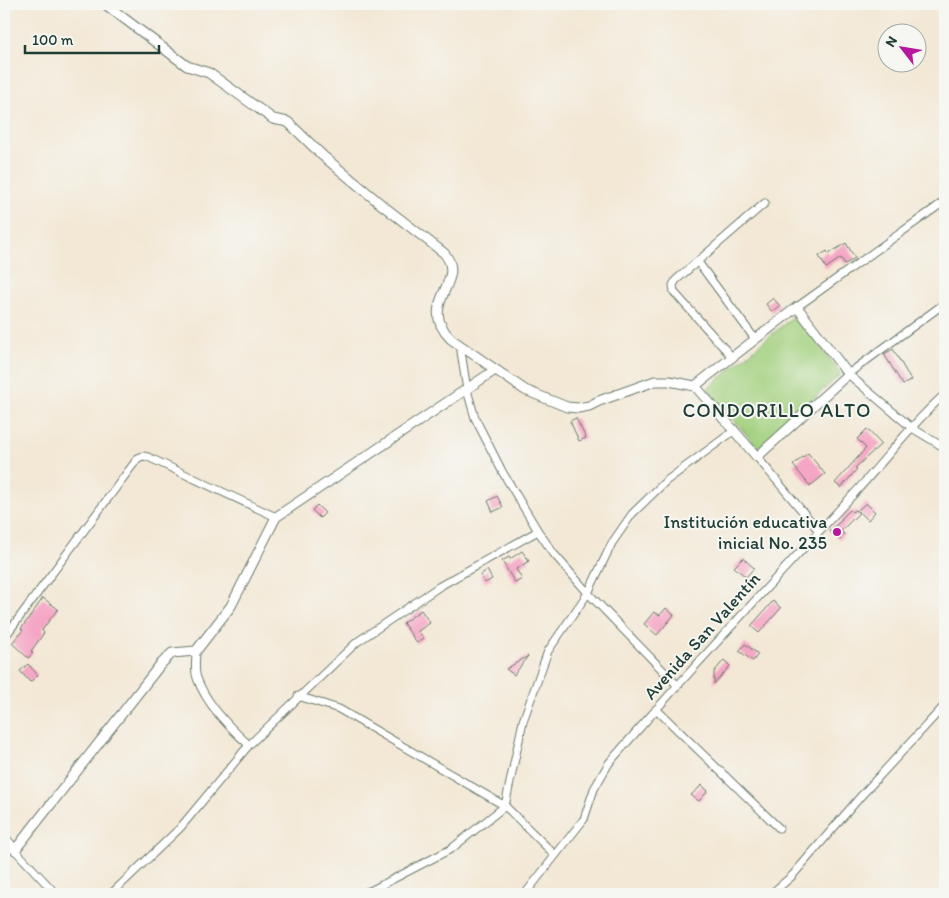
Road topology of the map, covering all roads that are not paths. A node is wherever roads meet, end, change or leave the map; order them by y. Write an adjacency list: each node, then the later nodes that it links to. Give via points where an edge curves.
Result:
1 (105, 4): 8 (street, via 187,66 209,73 273,119 288,122 330,162 444,253 451,271 437,310 438,322 443,331)
2 (945, 201): 6 (street)
3 (765, 203): 4 (street)
4 (698, 262): 7 (street); 9 (street, via 676,280 674,292)
5 (945, 303): 11 (street)
6 (797, 307): 7 (street); 11 (street)
7 (755, 339): 9 (street)
8 (460, 345): 10 (street); 13 (street)
9 (732, 357): 12 (street)
10 (495, 370): 12 (street, via 525,390 567,408 589,406 655,381); 13 (street)
11 (848, 374): 15 (street); 18 (street)
12 (695, 386): 16 (street)
13 (467, 390): 19 (street); 20 (street, via 475,418)
14 (945, 394): 15 (street, Avenida San Valentín)
15 (912, 428): 17 (street); 21 (street, Avenida San Valentín)
16 (735, 430): 18 (street); 22 (street, via 666,481 632,514 612,543)
17 (945, 448)
18 (758, 457): 21 (street)
19 (276, 517): 23 (street, via 148,457 138,458); 24 (street, via 231,606)
20 (538, 531): 22 (street); 26 (street, via 440,586 357,642)
21 (819, 531): 25 (street, Avenida San Valentín)
22 (588, 593): 25 (street); 30 (street, via 548,652 523,720)
23 (4, 638)
24 (196, 651): 29 (street, via 196,677 210,702); 33 (street, via 172,653 160,665)
25 (677, 685): 28 (street, Avenida San Valentín)
26 (298, 696): 29 (street); 30 (street, via 339,709)
27 (945, 704): 39 (street, via 792,876)
28 (656, 709): 31 (street); 34 (street, Avenida San Valentín, via 610,763 594,789 584,819)
29 (249, 745): 36 (street, via 180,828)
30 (505, 806): 34 (street); 37 (street, via 451,849)
31 (779, 828)
32 (4, 837): 33 (street)
33 (15, 850): 35 (street)
34 (554, 855): 38 (street, Avenida San Valentín)
35 (56, 894)
36 (111, 894)
37 (360, 894)
38 (525, 894)
39 (771, 894)

